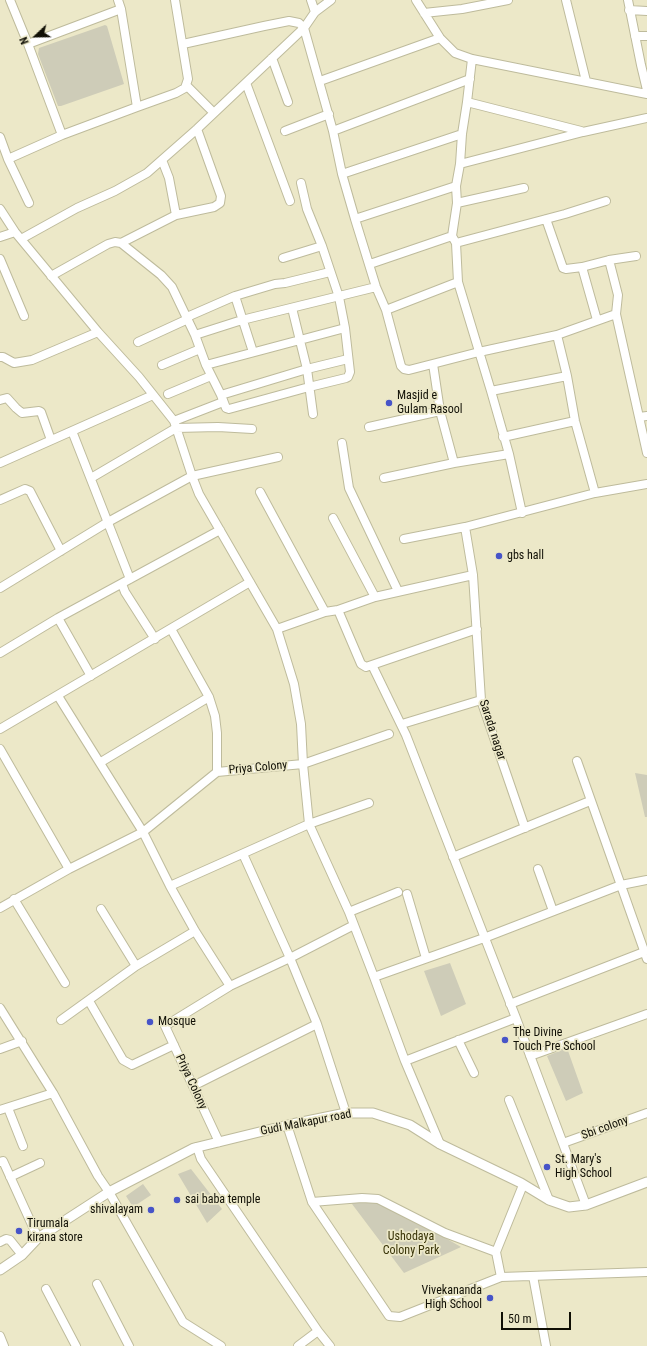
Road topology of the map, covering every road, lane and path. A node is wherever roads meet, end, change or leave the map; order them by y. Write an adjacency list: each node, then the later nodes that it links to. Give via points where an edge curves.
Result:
1 (10, 0): 19 (street)
2 (118, 0): 10 (street)
3 (175, 0): 20 (street)
4 (311, 0): 13 (street)
5 (331, 0): 13 (street)
6 (416, 0): 14 (street)
7 (508, 0): 14 (street)
8 (566, 0): 26 (street)
9 (628, 0): 11 (street)
10 (121, 9): 19 (street); 33 (street)
11 (630, 10): 12 (street); 16 (street)
12 (647, 11)
13 (315, 12): 15 (street)
14 (424, 13): 18 (street)
15 (304, 28): 20 (street, via 299,23 289,21); 21 (street); 25 (street)
16 (635, 36): 17 (street); 23 (street)
17 (647, 36)
18 (440, 38): 22 (street, via 454,52); 25 (street)
19 (28, 44): 42 (street)
20 (183, 44): 28 (street, via 188,79)
21 (272, 58): 27 (street); 31 (street)
22 (472, 59): 24 (street); 26 (street)
23 (644, 65): 29 (street)
24 (470, 79): 32 (street); 39 (street)
25 (320, 81): 35 (street)
26 (586, 81): 30 (street)
27 (246, 83): 34 (street); 51 (street)
28 (186, 86): 33 (street, via 176,93); 34 (street)
29 (647, 90)
30 (647, 94)
31 (288, 102)
32 (467, 102): 40 (street); 41 (street)
33 (137, 106): 42 (street)
34 (214, 113): 37 (street)
35 (329, 114): 38 (street); 39 (street)
36 (647, 118): 40 (street)
37 (197, 129): 45 (street); 56 (street, via 221,196 220,203 214,207)
38 (285, 131)
39 (333, 131): 47 (street)
40 (583, 132): 46 (street)
41 (462, 134): 46 (street); 47 (street)
42 (62, 135): 44 (street)
43 (0, 137): 44 (street)
44 (8, 159): 53 (street)
45 (162, 160): 56 (street, via 169,178); 61 (street, via 147,173)
46 (460, 164): 49 (street)
47 (342, 174): 57 (street)
48 (301, 183): 64 (street, via 307,209)
49 (456, 186): 54 (street); 57 (street)
50 (524, 188): 54 (street)
51 (290, 201)
52 (606, 201): 58 (street)
53 (29, 203)
54 (457, 203): 62 (street)
55 (0, 209): 59 (street)
56 (176, 216): 63 (street)
57 (356, 219): 69 (street)
58 (546, 219): 62 (street); 70 (street, via 563,268)
59 (15, 232): 60 (street); 61 (street)
60 (0, 237)
61 (22, 239): 72 (street)
62 (454, 239): 69 (street); 73 (street)
63 (121, 243): 72 (street, via 108,244); 81 (street, via 165,279 172,287)
64 (322, 246): 66 (street); 71 (street)
65 (636, 256): 68 (street)
66 (283, 258)
67 (0, 259): 80 (street)
68 (610, 260): 70 (street); 79 (street, via 618,295)
69 (370, 264): 74 (street)
70 (582, 267): 83 (street)
71 (330, 272): 75 (street); 76 (street)
72 (52, 276): 85 (street)
73 (458, 282): 78 (street); 92 (street)
74 (376, 287): 76 (street); 78 (street)
75 (235, 296): 81 (street); 82 (street)
76 (339, 297): 77 (street); 84 (street)
77 (292, 308): 82 (street); 88 (street)
78 (386, 310): 96 (street, via 401,366 409,370)
79 (616, 314): 83 (street); 109 (street)
80 (24, 316)
81 (187, 318): 86 (street); 89 (street)
82 (242, 320): 86 (street); 91 (street)
83 (597, 320): 87 (street)
84 (345, 328): 88 (street); 94 (street)
85 (98, 332): 93 (street, via 32,360 14,363); 104 (street)
86 (195, 335): 90 (street)
87 (557, 335): 92 (street); 100 (street)
88 (300, 340): 91 (street); 98 (street)
89 (138, 342)
90 (200, 349): 95 (street); 97 (street)
91 (253, 352): 97 (street)
92 (479, 352): 96 (street); 102 (street)
93 (0, 357)
94 (348, 359): 98 (street); 101 (street, via 348,377)
95 (162, 364)
96 (433, 364): 107 (street)
97 (206, 365): 99 (street)
98 (307, 369): 101 (street); 105 (street)
99 (211, 376): 103 (street); 105 (street)
100 (567, 376): 102 (street); 110 (street)
101 (309, 387): 105 (street, via 229,408 226,408); 108 (street)
102 (491, 391): 115 (street)
103 (168, 394)
104 (153, 396): 111 (street); 114 (street)
105 (222, 399): 111 (street)
106 (0, 400): 116 (street, via 7,398 22,412 41,412)
107 (440, 411): 112 (street); 122 (street)
108 (313, 414)
109 (643, 416): 118 (street)
110 (575, 421): 115 (street); 128 (street)
111 (175, 424): 113 (street); 123 (street); 124 (street)
112 (370, 428)
113 (252, 429)
114 (72, 431): 116 (street); 124 (street)
115 (503, 436): 119 (street)
116 (51, 440): 121 (street)
117 (342, 443): 142 (street, via 349,488)
118 (647, 453)
119 (509, 454): 122 (street); 130 (street)
120 (278, 457): 123 (street)
121 (0, 463)
122 (454, 463): 125 (street)
123 (192, 476): 132 (street); 134 (street, via 199,494)
124 (91, 478): 132 (street)
125 (384, 478)
126 (647, 484): 128 (street)
127 (260, 492): 145 (street)
128 (595, 493): 130 (street)
129 (0, 500): 136 (street, via 25,489 30,491)
130 (522, 513): 133 (street)
131 (333, 518): 143 (street)
132 (108, 522): 136 (street); 138 (street)
133 (465, 527): 135 (street); 137 (street, Sarada nagar)
134 (220, 530): 138 (street); 139 (street)
135 (404, 540)
136 (61, 551): 141 (street)
137 (473, 575): 142 (street); 147 (street, Sarada nagar)
138 (130, 579): 140 (street)
139 (250, 582): 148 (street); 149 (street)
140 (122, 584): 146 (street); 150 (street)
141 (0, 588)
142 (398, 592): 143 (street)
143 (375, 597): 144 (street)
144 (338, 610): 145 (street); 152 (street, via 362,664 366,667)
145 (325, 612): 149 (street)
146 (58, 618): 151 (street); 153 (street)
147 (477, 628): 152 (street); 156 (street, Sarada nagar)
148 (171, 629): 150 (street); 155 (street)
149 (277, 629): 163 (street, via 295,691 301,724)
150 (155, 639): 153 (street)
151 (0, 653)
152 (372, 665): 157 (street)
153 (91, 676): 154 (street)
154 (58, 696): 158 (street); 162 (street)
155 (209, 697): 162 (street); 164 (street, via 217,733)
156 (481, 700): 157 (street); 168 (street, Sarada nagar)
157 (402, 724): 171 (street)
158 (0, 729)
159 (389, 734): 163 (street, Priya Colony)
160 (0, 749): 172 (street)
161 (576, 761): 165 (street)
162 (100, 762): 169 (street)
163 (303, 764): 164 (street, Priya Colony); 167 (street)
164 (217, 772): 169 (street, Priya Colony)
165 (590, 801): 168 (street); 175 (street)
166 (369, 803): 167 (street)
167 (309, 824): 170 (street); 183 (street)
168 (525, 828): 171 (street)
169 (143, 832): 172 (street, Priya Colony); 176 (street)
170 (243, 854): 176 (street); 188 (street)
171 (453, 857): 186 (street)
172 (69, 869): 179 (street, Priya Colony)
173 (538, 869): 182 (street)
174 (647, 880): 175 (street)
175 (621, 885): 182 (street); 187 (street)
176 (170, 886): 185 (street)
177 (398, 892): 183 (street)
178 (407, 894): 189 (street)
179 (14, 899): 180 (street, Priya Colony); 192 (street)
180 (0, 908)
181 (101, 908): 190 (street)
182 (553, 911): 186 (street)
183 (349, 912): 184 (street)
184 (354, 925): 188 (street, Priya Colony); 191 (street)
185 (195, 931): 190 (street); 193 (street)
186 (484, 938): 189 (street); 195 (street)
187 (646, 956): 195 (street)
188 (290, 958): 193 (street, Priya Colony); 200 (street)
189 (426, 958): 191 (street)
190 (136, 966): 194 (street)
191 (374, 977): 206 (street)
192 (65, 983)
193 (230, 986): 203 (street, Priya Colony, via 165,1026)
194 (89, 1001): 199 (street); 203 (street, via 123,1060 132,1065)
195 (510, 1004): 198 (street)
196 (0, 1008): 202 (street)
197 (647, 1014): 205 (street)
198 (516, 1018): 201 (street); 205 (street)
199 (61, 1020)
200 (317, 1024): 208 (street); 212 (street)
201 (458, 1040): 206 (street); 207 (street)
202 (22, 1041): 204 (street); 209 (street)
203 (174, 1045): 208 (street, Priya Colony)
204 (0, 1049)
205 (530, 1056): 216 (street)
206 (405, 1061): 217 (street)
207 (474, 1073)
208 (193, 1086): 215 (street, Priya Colony)
209 (53, 1093): 211 (street); 225 (street)
210 (509, 1100): 226 (street)
211 (4, 1109): 218 (street)
212 (346, 1113): 214 (street, Gudi Malkapur road); 217 (street, Gudi Malkapur road, via 372,1113 410,1125)
213 (647, 1113): 216 (street, Sbi colony)
214 (287, 1125): 215 (street, Gudi Malkapur road); 227 (street)
215 (219, 1142): 219 (street, Gudi Malkapur road)
216 (563, 1143): 228 (street)
217 (440, 1144): 224 (street, Gudi Malkapur road)
218 (23, 1146)
219 (197, 1147): 225 (street, Gudi Malkapur road); 239 (street, via 201,1159)
220 (0, 1162): 222 (street, via 2,1161)
221 (40, 1163): 222 (street)
222 (10, 1177): 229 (street)
223 (647, 1182): 228 (street, Gudi Malkapur road)
224 (523, 1185): 226 (street, Gudi Malkapur road); 231 (street)
225 (109, 1192): 229 (street, Gudi Malkapur road); 244 (street, via 183,1322)
226 (549, 1200): 228 (street, Gudi Malkapur road, via 569,1207)
227 (312, 1202): 231 (street, via 378,1199 445,1233); 236 (street, via 389,1316 400,1317)
228 (586, 1205)
229 (38, 1238): 232 (street, Gudi Malkapur road)
230 (0, 1242): 232 (street, via 10,1240)
231 (496, 1252): 236 (street)
232 (22, 1255): 233 (street, Gudi Malkapur road)
233 (0, 1270)
234 (647, 1272): 235 (street)
235 (533, 1276): 236 (street); 247 (street)
236 (501, 1277)
237 (97, 1284): 243 (street)
238 (46, 1289): 242 (street)
239 (318, 1331): 245 (street); 246 (street)
240 (0, 1336): 241 (street)
241 (4, 1346)
242 (76, 1346)
243 (129, 1346)
244 (221, 1346)
245 (298, 1346)
246 (330, 1346)
247 (546, 1346)

